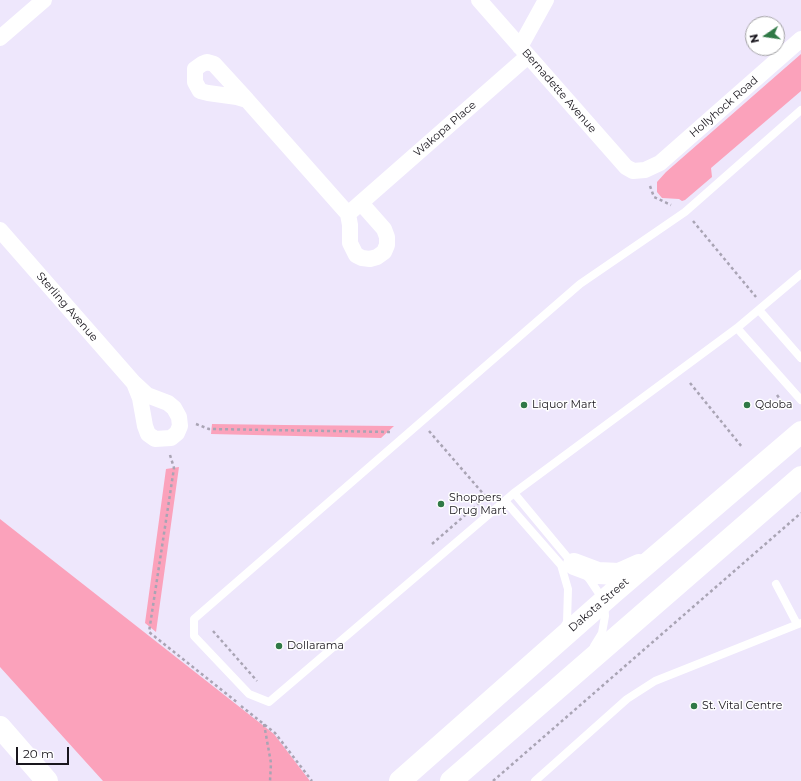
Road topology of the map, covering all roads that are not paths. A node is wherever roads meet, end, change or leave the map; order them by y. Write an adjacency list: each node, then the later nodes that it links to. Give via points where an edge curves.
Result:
1 (44, 0): 4 (street)
2 (479, 0): 6 (street, Bernadette Avenue)
3 (546, 0): 6 (street, Wakopa Place)
4 (0, 38)
5 (801, 39): 9 (street, Hollyhock Road, via 660,163)
6 (524, 51): 9 (street, Bernadette Avenue, via 626,167 633,171); 10 (street, Wakopa Place)
7 (247, 100): 11 (street)
8 (801, 110): 23 (lane, via 685,212 580,284 401,439 194,619 194,636 249,694 268,702)
9 (645, 170)
10 (361, 203): 11 (street, Wakopa Place); 11 (street, via 384,229 387,245 384,252 370,259 356,255 350,243)
11 (348, 214)
12 (0, 230): 17 (street, Sterling Avenue)
13 (801, 274): 14 (lane)
14 (761, 308): 15 (lane); 16 (lane)
15 (738, 328): 18 (lane); 21 (lane)
16 (801, 358)
17 (134, 383): 17 (street, Sterling Avenue, via 148,434 155,439 171,438 180,426 174,408 147,395)
18 (801, 400)
19 (801, 432): 25 (main road, Dakota Street)
20 (801, 477): 24 (main road)
21 (514, 493): 23 (lane); 26 (lane)
22 (801, 496): 24 (main road)
23 (505, 501): 30 (lane, via 561,565 568,589 567,622)
24 (761, 512): 31 (main road)
25 (650, 561): 26 (main road, via 618,574 598,573); 28 (main road, Dakota Street)
26 (574, 564): 28 (lane, via 590,580)
27 (776, 584): 29 (lane)
28 (604, 601): 30 (main road, Dakota Street); 31 (lane, via 602,633)
29 (799, 623): 36 (lane, via 655,681 623,702)
30 (555, 644): 34 (main road, Dakota Street)
31 (578, 670): 35 (main road)
32 (0, 727): 33 (main road)
33 (47, 781)
34 (400, 781)
35 (451, 781)
36 (535, 781)

